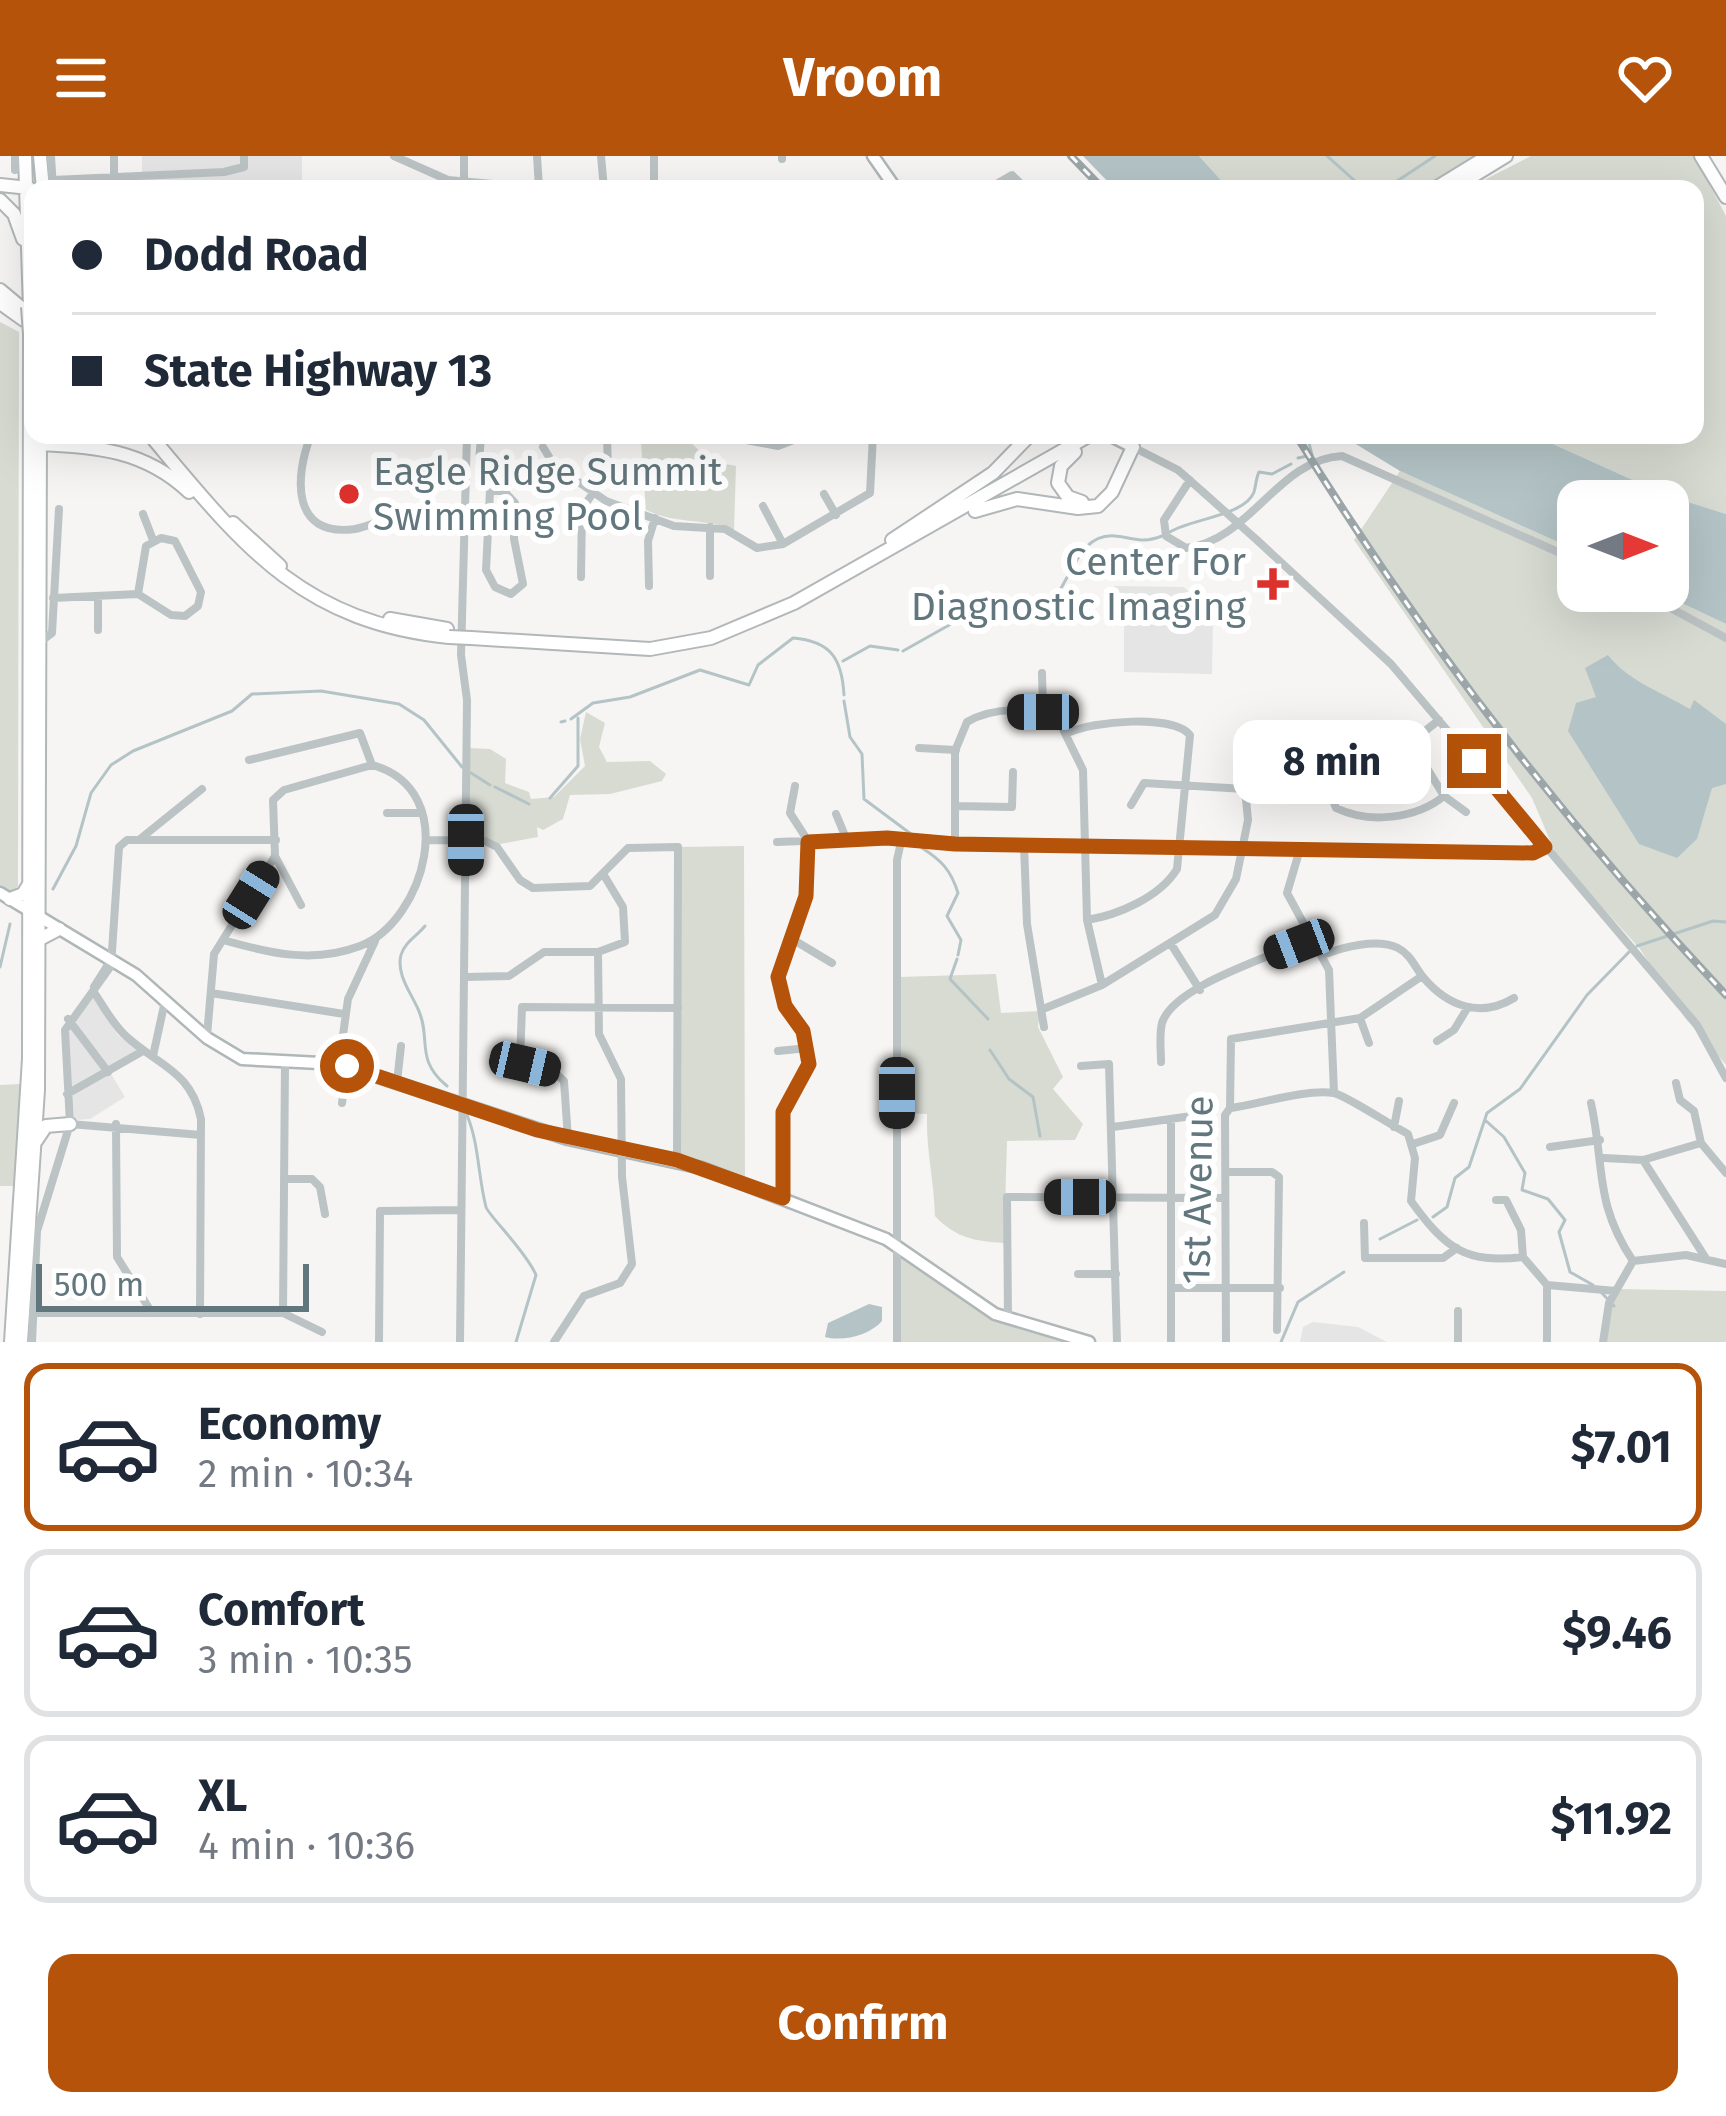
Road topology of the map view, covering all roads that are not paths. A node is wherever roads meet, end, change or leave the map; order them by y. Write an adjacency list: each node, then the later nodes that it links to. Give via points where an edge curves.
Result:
1 (15, 156): 9 (street)
2 (114, 156): 11 (street)
3 (244, 156): 11 (street, via 244,167 224,172)
4 (394, 156): 12 (street)
5 (1488, 156): 13 (highway)
6 (1506, 156): 10 (highway)
7 (1522, 156): 10 (highway)
8 (1701, 156): 15 (highway)
9 (15, 170)
10 (1474, 176): 14 (highway)
11 (114, 180)
12 (447, 180)
13 (1449, 180)
14 (1467, 180)
15 (1723, 192)
16 (0, 200): 17 (highway, via 14,214)
17 (24, 266)
18 (0, 296): 19 (highway)
19 (24, 322)
20 (36, 444): 50 (highway)
21 (36, 444): 64 (highway)
22 (68, 444): 54 (highway, via 148,461)
23 (158, 444): 54 (highway)
24 (168, 444): 66 (highway, via 238,530 283,568 331,598)
25 (307, 444): 45 (street, via 298,492 309,512 332,527)
26 (467, 444): 37 (street)
27 (480, 444): 38 (street)
28 (607, 444): 41 (street, via 608,471)
29 (873, 444): 47 (street, via 870,493)
30 (1021, 444): 52 (highway)
31 (1061, 444): 52 (highway)
32 (1078, 444): 52 (highway)
33 (1085, 444): 35 (highway, via 1059,471 1058,483 1073,500 1101,495)
34 (1127, 444): 35 (main road)
35 (1131, 446): 39 (street); 52 (highway, via 1098,506 1002,501)
36 (544, 447): 41 (street, via 554,465)
37 (467, 463): 38 (street); 45 (street)
38 (479, 463): 40 (street)
39 (1190, 480): 55 (street, via 1164,520 1166,536 1186,548 1232,530 1324,458 1354,459); 71 (street, bridge, via 1369,642)
40 (490, 490): 40 (street, via 504,490 515,503 523,584 511,594 495,587 486,570)
41 (594, 493): 48 (street); 57 (street, via 580,520)
42 (824, 494): 47 (street)
43 (763, 506): 53 (street)
44 (58, 509): 61 (street)
45 (467, 513): 97 (street)
46 (143, 514): 51 (street)
47 (836, 515): 53 (street)
48 (655, 518): 49 (street); 59 (street)
49 (710, 527): 53 (street, via 757,548); 58 (street)
50 (29, 534): 56 (highway); 64 (highway, via 36,540)
51 (153, 540): 60 (street, via 141,554); 60 (street, via 181,547 201,601 178,618)
52 (898, 542): 66 (highway, bridge, via 761,620 692,642 599,648)
53 (783, 544)
54 (242, 545): 66 (highway, via 345,611 406,631)
55 (1557, 552)
56 (30, 572): 68 (highway, via 32,637); 110 (highway)
57 (581, 577)
58 (710, 577)
59 (649, 586)
60 (139, 594): 62 (street)
61 (53, 598): 62 (street); 68 (street, via 52,633)
62 (98, 598): 65 (street)
63 (1678, 612): 67 (street)
64 (40, 616): 68 (highway)
65 (98, 630)
66 (448, 633)
67 (1726, 638)
68 (40, 642): 113 (highway)
69 (1042, 673): 70 (street)
70 (1043, 712): 72 (street); 76 (street, via 981,714 968,722)
71 (1437, 718): 73 (street); 105 (street)
72 (1068, 733): 81 (street, via 1099,723 1186,728 1191,743); 86 (street, via 1083,770)
73 (1411, 742): 75 (street); 84 (street)
74 (919, 748): 76 (street)
75 (1384, 748): 79 (street); 79 (street, via 1376,729 1310,729 1307,742)
76 (956, 750): 88 (street)
77 (250, 760): 78 (street, via 354,731)
78 (372, 765): 91 (street, via 411,783); 95 (street, via 278,794 271,809)
79 (1330, 767): 84 (street, via 1326,790 1347,813 1411,815)
80 (1013, 772): 88 (street, via 1012,807)
81 (1181, 784): 87 (street, via 1144,783); 104 (street); 106 (street, via 1245,789)
82 (795, 786): 99 (street, via 792,820)
83 (202, 789): 94 (street)
84 (1444, 796): 90 (street)
85 (1068, 805): 86 (street)
86 (1084, 805): 103 (street)
87 (1131, 805)
88 (955, 806): 101 (street)
89 (387, 812): 91 (street)
90 (1466, 812)
91 (422, 813): 96 (street)
92 (836, 814): 93 (street)
93 (847, 838): 99 (street); 100 (street)
94 (139, 840): 95 (street); 124 (street, via 119,847)
95 (276, 840): 108 (street)
96 (427, 840): 97 (street); 117 (street, via 419,878)
97 (466, 840): 109 (street, via 497,847 533,888 581,889); 127 (street)
98 (778, 842): 99 (street)
99 (808, 842): 118 (street, via 806,896)
100 (901, 842): 101 (street); 195 (street)
101 (955, 844): 102 (street)
102 (1024, 845): 103 (street); 137 (street, via 1027,924)
103 (1084, 846): 104 (street); 114 (street)
104 (1180, 847): 106 (street); 114 (street, via 1164,886)
105 (1545, 847): 107 (street); 156 (street, via 1708,1040)
106 (1240, 848): 107 (street); 121 (street, via 1223,905)
107 (1300, 849): 116 (street, via 1287,893)
108 (275, 856): 112 (street); 120 (street)
109 (605, 877): 122 (street, via 622,907 625,942); 136 (street, via 624,851 678,847)
110 (29, 883): 111 (highway, via 23,895); 113 (highway)
111 (5, 896): 113 (main road)
112 (301, 905)
113 (34, 914): 115 (main road); 119 (highway); 154 (highway)
114 (1087, 920): 128 (street)
115 (59, 928): 119 (highway); 124 (main road)
116 (1312, 937): 123 (street); 129 (street)
117 (377, 938): 120 (street, via 310,957); 138 (street)
118 (792, 939): 125 (street); 147 (street, via 778,988)
119 (39, 940): 154 (highway)
120 (223, 940): 131 (street)
121 (1172, 944): 128 (street); 129 (street)
122 (598, 952): 127 (street, via 544,952 509,976); 135 (street)
123 (1323, 955): 126 (street, via 1386,945 1400,949); 141 (street)
124 (112, 960): 130 (street); 133 (main road)
125 (832, 963)
126 (1422, 976): 134 (street); 139 (street)
127 (466, 977): 165 (street)
128 (1102, 985): 137 (street)
129 (1200, 990): 150 (street, via 1166,1015)
130 (93, 991): 140 (street); 149 (street, via 113,1023)
131 (211, 993): 138 (street); 143 (street)
132 (1514, 998): 134 (street, via 1492,1011)
133 (166, 1000): 143 (main road); 149 (street)
134 (1468, 1007): 144 (street)
135 (598, 1008): 136 (street); 174 (street, via 522,1007 520,1061 564,1081); 179 (street, via 599,1034 622,1079)
136 (678, 1009): 182 (street)
137 (1043, 1009): 142 (street)
138 (344, 1014): 152 (street)
139 (1360, 1018): 141 (street); 145 (street)
140 (68, 1019): 155 (street); 160 (street)
141 (1334, 1024): 159 (street); 166 (street, 1st Avenue, via 1231,1040)
142 (1044, 1027)
143 (207, 1038): 151 (main road, via 242,1059)
144 (1437, 1041)
145 (1369, 1043)
146 (401, 1046): 157 (street)
147 (808, 1048): 148 (street); 187 (street, via 807,1076 783,1112)
148 (778, 1051)
149 (148, 1053): 155 (street); 173 (street, via 192,1089)
150 (1161, 1062)
151 (285, 1064): 152 (main road); 186 (street)
152 (343, 1065): 157 (main road); 162 (street)
153 (1081, 1066): 171 (street, via 1109,1064)
154 (33, 1067): 180 (highway); 197 (highway)
155 (108, 1072): 160 (street)
156 (1726, 1078)
157 (397, 1082): 165 (main road)
158 (1676, 1083): 176 (street)
159 (1334, 1093): 166 (street); 172 (street)
160 (67, 1094): 169 (street)
161 (1400, 1101): 172 (street)
162 (342, 1103)
163 (1454, 1103): 177 (street, via 1440,1135)
164 (1592, 1103): 175 (street)
165 (459, 1104): 174 (main road); 192 (street)
166 (1230, 1108): 184 (street, 1st Avenue)
167 (1206, 1114): 168 (street)
168 (1171, 1119): 171 (street); 189 (street)
169 (70, 1124): 170 (street); 180 (highway, via 41,1130); 210 (street, via 37,1231)
170 (116, 1124): 173 (street); 211 (street, via 117,1257)
171 (1113, 1127): 188 (street)
172 (1394, 1127): 177 (street)
173 (201, 1135): 213 (street)
174 (568, 1139): 179 (main road)
175 (1600, 1140): 178 (street); 181 (street)
176 (1701, 1143): 183 (street); 185 (street)
177 (1413, 1144): 196 (street, via 1411,1201)
178 (1550, 1147)
179 (623, 1149): 182 (main road); 222 (street, via 632,1264 620,1283 584,1296)
180 (33, 1154): 210 (highway)
181 (1604, 1159): 183 (street); 200 (street, via 1607,1217)
182 (677, 1160): 187 (main road)
183 (1643, 1160): 199 (street)
184 (1225, 1172): 190 (street, 1st Avenue); 207 (street, via 1279,1177)
185 (1726, 1173)
186 (285, 1179): 193 (street, via 312,1179); 212 (street)
187 (783, 1198): 195 (main road)
188 (1116, 1198): 189 (street); 203 (street); 214 (street, via 1007,1197)
189 (1171, 1198): 190 (street); 205 (street)
190 (1225, 1198): 206 (street, 1st Avenue)
191 (1496, 1200): 198 (street, via 1507,1200 1515,1215)
192 (460, 1210): 220 (street, via 380,1211); 221 (street)
193 (325, 1214)
194 (1364, 1223): 196 (street, via 1365,1258 1443,1258)
195 (897, 1246): 214 (main road); 223 (street)
196 (1457, 1248): 198 (street, via 1476,1261)
197 (14, 1253): 210 (highway); 217 (highway)
198 (1522, 1257): 204 (street)
199 (1705, 1257): 200 (street); 201 (street)
200 (1634, 1261): 208 (street)
201 (1726, 1264)
202 (1078, 1274): 203 (street)
203 (1116, 1274): 225 (street)
204 (1547, 1285): 208 (street); 229 (street)
205 (1171, 1288): 206 (street); 226 (street)
206 (1226, 1288): 207 (street); 227 (street, 1st Avenue)
207 (1280, 1288): 215 (street)
208 (1616, 1291): 230 (street)
209 (1458, 1311): 228 (street)
210 (27, 1312): 211 (street); 218 (highway); 219 (street)
211 (152, 1313): 213 (street)
212 (283, 1313): 213 (street); 216 (street)
213 (200, 1314)
214 (1008, 1318): 224 (main road)
215 (1277, 1330)
216 (322, 1332)
217 (11, 1342)
218 (21, 1342)
219 (32, 1342)
220 (379, 1342)
221 (460, 1342)
222 (554, 1342)
223 (897, 1342)
224 (1088, 1342)
225 (1117, 1342)
226 (1171, 1342)
227 (1226, 1342)
228 (1458, 1342)
229 (1547, 1342)
230 (1603, 1342)

